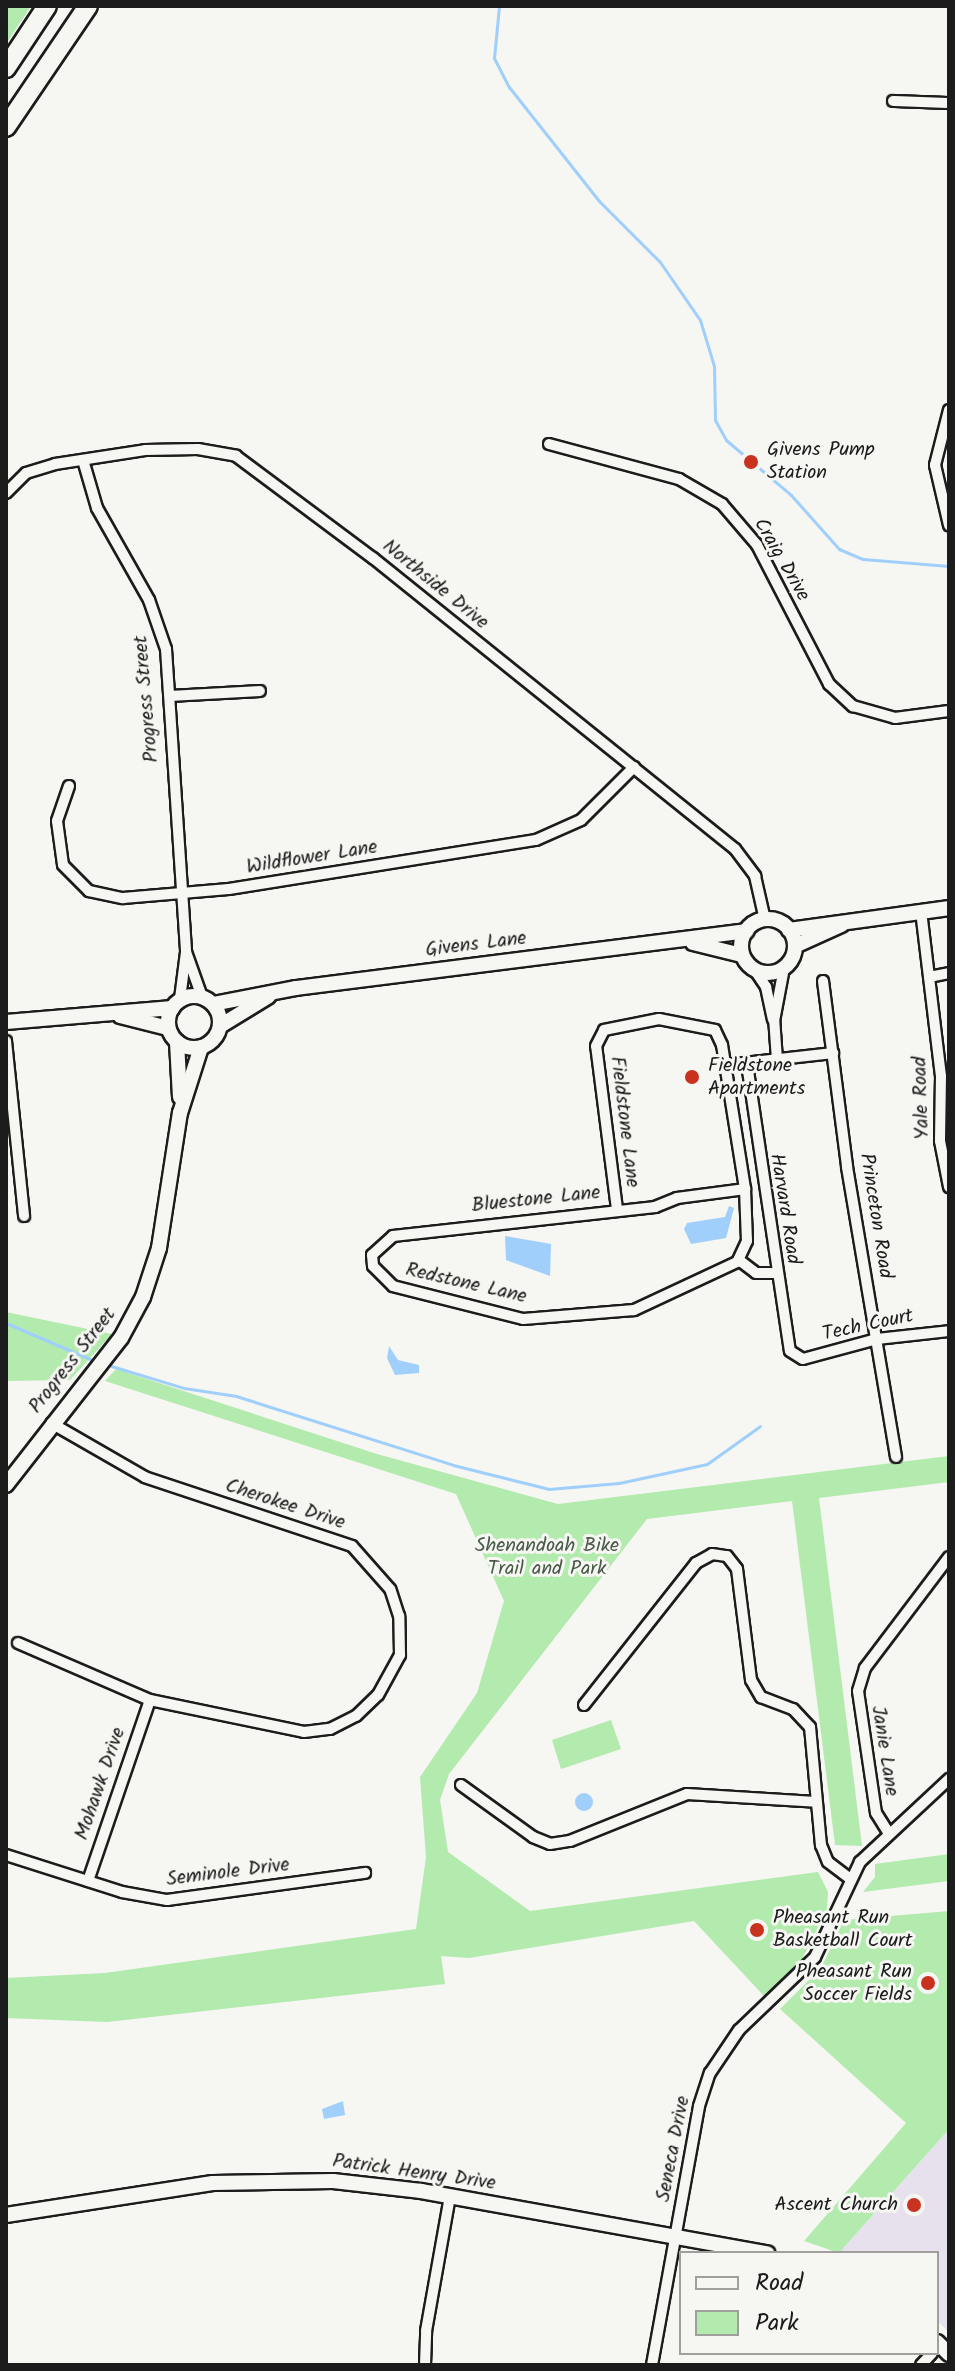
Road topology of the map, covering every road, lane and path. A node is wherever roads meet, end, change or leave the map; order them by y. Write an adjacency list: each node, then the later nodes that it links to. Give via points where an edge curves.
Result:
1 (47, 6): 3 (highway)
2 (88, 6): 6 (highway)
3 (6, 68)
4 (893, 101): 5 (street)
5 (949, 103)
6 (6, 127)
7 (949, 410): 11 (street, via 935,465)
8 (549, 444): 14 (street, Craig Drive, via 671,476 722,504 757,545 829,684 853,706 895,718)
9 (83, 460): 10 (street, Northside Drive, via 26,473); 13 (street, Progress Street, via 104,524 161,627); 15 (street, Northside Drive, via 171,450 236,456)
10 (6, 493)
11 (949, 525)
12 (260, 691): 13 (street)
13 (170, 696): 17 (street, Progress Street)
14 (949, 711)
15 (634, 767): 17 (street, Wildflower Lane, via 581,820 536,840); 20 (street, Northside Drive, via 748,863)
16 (69, 786): 17 (street, Wildflower Lane, via 56,837 63,865 74,880 106,897)
17 (180, 894): 26 (street, Progress Street)
18 (949, 908): 19 (street)
19 (921, 911): 21 (street); 31 (street, Yale Road)
20 (765, 920): 22 (street); 23 (street)
21 (852, 920): 22 (street); 25 (street)
22 (789, 930): 25 (street)
23 (746, 931): 24 (street, Givens Lane); 27 (street)
24 (685, 941): 27 (street, Givens Lane); 33 (street, Givens Lane)
25 (795, 946): 28 (street)
26 (186, 952): 34 (street, Progress Street); 35 (street, Progress Street)
27 (742, 955): 29 (street)
28 (784, 968): 29 (street, via 766,973); 37 (street)
29 (754, 969): 37 (street, via 766,987)
30 (949, 973): 31 (street)
31 (929, 977): 48 (street, Yale Road)
32 (823, 981): 44 (street, Princeton Road)
33 (272, 993): 34 (street, Givens Lane); 39 (street, Givens Lane)
34 (208, 1001): 35 (street); 39 (street)
35 (176, 1004): 36 (street); 40 (street)
36 (112, 1014): 38 (street); 40 (street)
37 (774, 1021): 45 (street)
38 (6, 1022)
39 (220, 1026): 43 (street, via 213,1040)
40 (168, 1028): 42 (street)
41 (6, 1041): 53 (street)
42 (177, 1042): 43 (street); 49 (street, Progress Street)
43 (201, 1047): 49 (street, Progress Street)
44 (833, 1053): 45 (street); 58 (street, Princeton Road)
45 (777, 1060): 46 (street)
46 (747, 1064): 47 (street); 56 (street, Harvard Road)
47 (726, 1065): 51 (street, Fieldstone Lane); 52 (street, Fieldstone Lane, via 715,1030 699,1024 639,1019 604,1030 596,1046)
48 (945, 1076): 50 (street, Yale Road, via 938,1117)
49 (180, 1113): 60 (street, Progress Street, via 156,1259 139,1306 113,1349)
50 (949, 1187)
51 (745, 1189): 52 (street, Bluestone Lane); 55 (street, via 747,1241)
52 (617, 1209): 54 (street, Bluestone Lane, via 393,1236)
53 (24, 1216)
54 (379, 1244): 55 (street, Redstone Lane, via 373,1266 393,1286 523,1319 634,1310)
55 (739, 1260): 56 (street, via 756,1273)
56 (776, 1273): 59 (street, Harvard Road, via 788,1345)
57 (949, 1331): 58 (street, Tech Court)
58 (877, 1339): 59 (street, Tech Court); 61 (street, Princeton Road)
59 (796, 1357)
60 (51, 1423): 62 (street, Progress Street); 65 (street, Cherokee Drive, via 145,1477 339,1539 372,1563 395,1599 401,1634 396,1671 356,1716 330,1729 304,1732 251,1725)
61 (896, 1457)
62 (6, 1485)
63 (949, 1557): 70 (street, Janie Lane, via 865,1668 858,1691 876,1813)
64 (18, 1643): 65 (street, Cherokee Drive)
65 (150, 1700): 74 (street, Mohawk Drive)
66 (584, 1705): 69 (street, via 699,1559 727,1556 737,1569 754,1689 801,1714 813,1733)
67 (949, 1779): 70 (street, Janie Lane)
68 (461, 1785): 69 (street, via 550,1844 570,1841 687,1794)
69 (816, 1802): 73 (street, via 823,1855)
70 (888, 1832): 73 (street, Janie Lane)
71 (6, 1855): 74 (street, Seminole Drive)
72 (365, 1873): 74 (street, Seminole Drive, via 182,1900 132,1895)
73 (849, 1878): 77 (street, Seneca Drive, via 815,1957 739,2030 710,2073)
74 (88, 1881)
75 (450, 2196): 76 (street, Patrick Henry Drive, via 333,2181 226,2183); 77 (street, Patrick Henry Drive); 79 (street, via 424,2340)
76 (6, 2215)
77 (675, 2237): 78 (street, Patrick Henry Drive); 80 (street, Seneca Drive)
78 (756, 2251)
79 (425, 2365)
80 (652, 2365)

